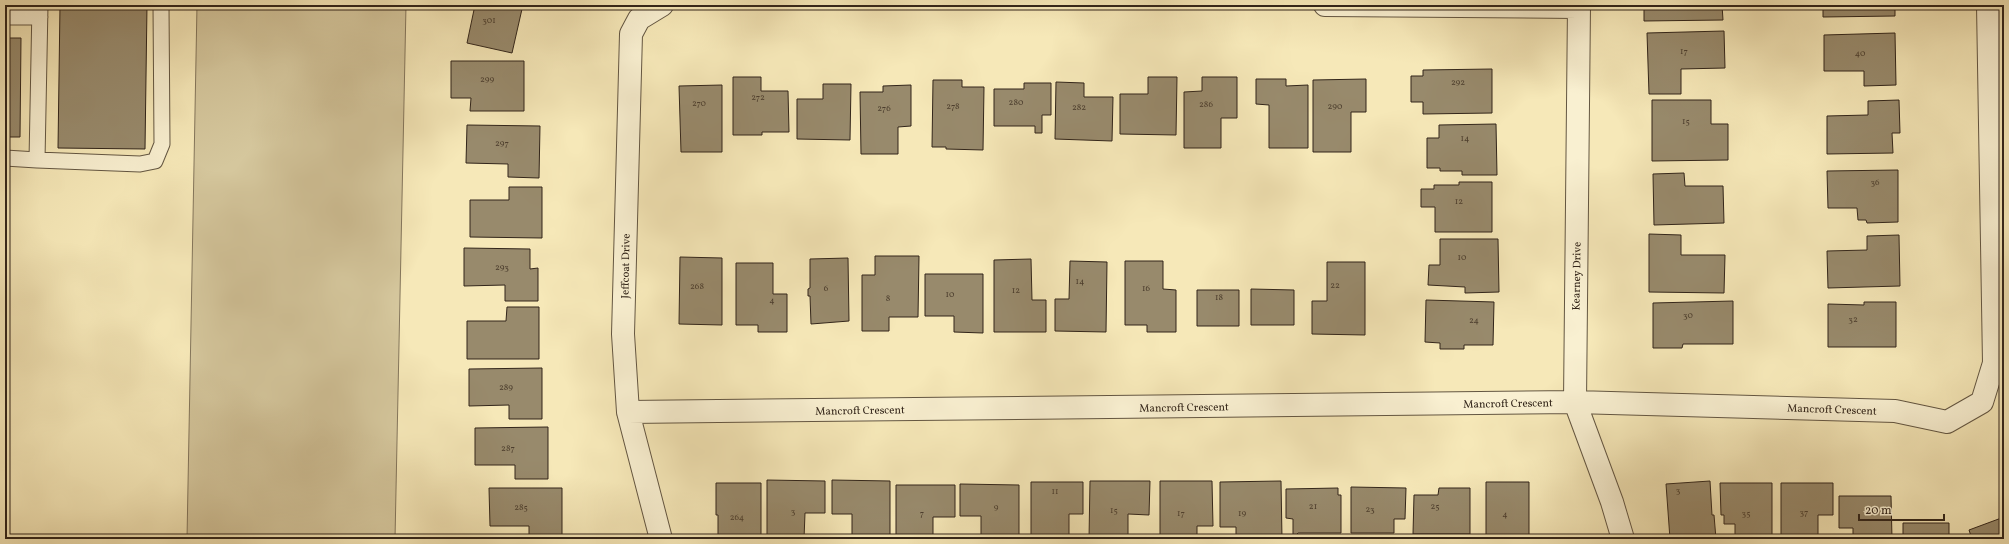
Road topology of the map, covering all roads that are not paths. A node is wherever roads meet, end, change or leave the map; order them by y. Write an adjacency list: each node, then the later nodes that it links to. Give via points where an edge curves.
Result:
1 (162, 5): 9 (lane, via 162,144 155,161 140,164)
2 (662, 5): 11 (street, Jeffcoat Drive, via 639,19 630,34 623,334)
3 (1325, 5): 5 (street)
4 (1988, 5): 10 (street, Mancroft Crescent, via 1994,363 1982,402 1947,422 1895,411)
5 (1578, 6): 10 (street, Kearney Drive)
6 (40, 11): 7 (lane); 9 (lane)
7 (5, 17)
8 (5, 158): 9 (lane)
9 (37, 160)
10 (1575, 402): 11 (street, Mancroft Crescent); 13 (street, Kearney Drive)
11 (628, 412): 12 (street, Jeffcoat Drive)
12 (661, 539)
13 (1623, 539)

